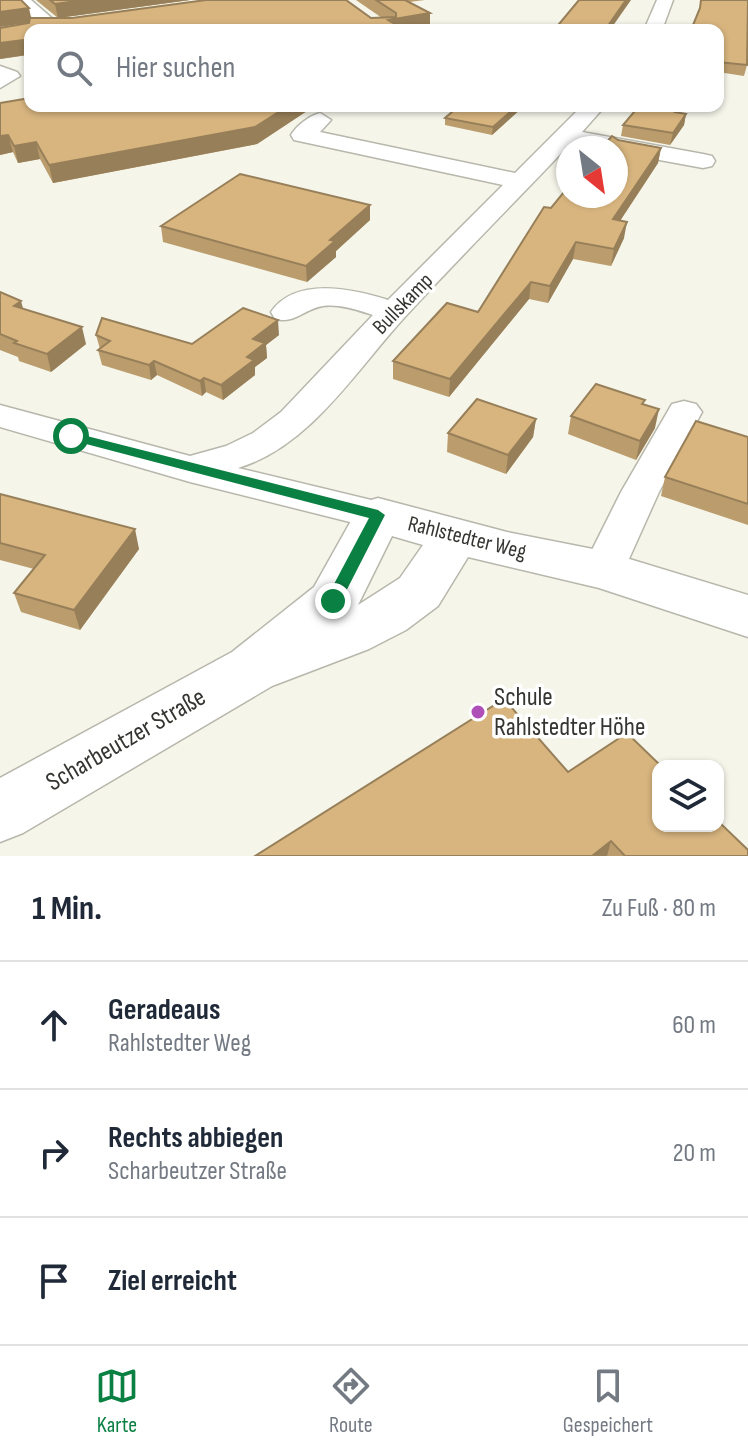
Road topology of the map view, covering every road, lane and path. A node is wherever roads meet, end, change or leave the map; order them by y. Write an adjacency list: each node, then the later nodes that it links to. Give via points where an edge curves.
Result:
1 (21, 0): 3 (street)
2 (665, 0): 4 (street)
3 (50, 24)
4 (655, 24)
5 (0, 72): 6 (street, via 10,76)
6 (0, 82)
7 (589, 112): 9 (street, Bullskamp)
8 (320, 120): 13 (street, via 302,135)
9 (567, 136)
10 (628, 147): 12 (street)
11 (556, 148): 13 (street, Bullskamp)
12 (703, 161)
13 (523, 182): 15 (street, Bullskamp)
14 (286, 312): 15 (street, via 299,302 329,294)
15 (393, 312): 18 (street, Bullskamp, via 294,420 239,455)
16 (684, 412): 21 (street)
17 (5, 423): 18 (street, Rahlstedter Weg)
18 (190, 469): 19 (street, Rahlstedter Weg)
19 (378, 515): 20 (main road, Rahlstedter Weg); 23 (main road, Scharbeutzer Straße, via 333,601)
20 (455, 537): 21 (main road, Rahlstedter Weg); 23 (main road, Scharbeutzer Straße, via 419,592 387,615)
21 (603, 570): 22 (main road, Rahlstedter Weg)
22 (748, 616)
23 (252, 669): 24 (main road, Scharbeutzer Straße)
24 (0, 812)

